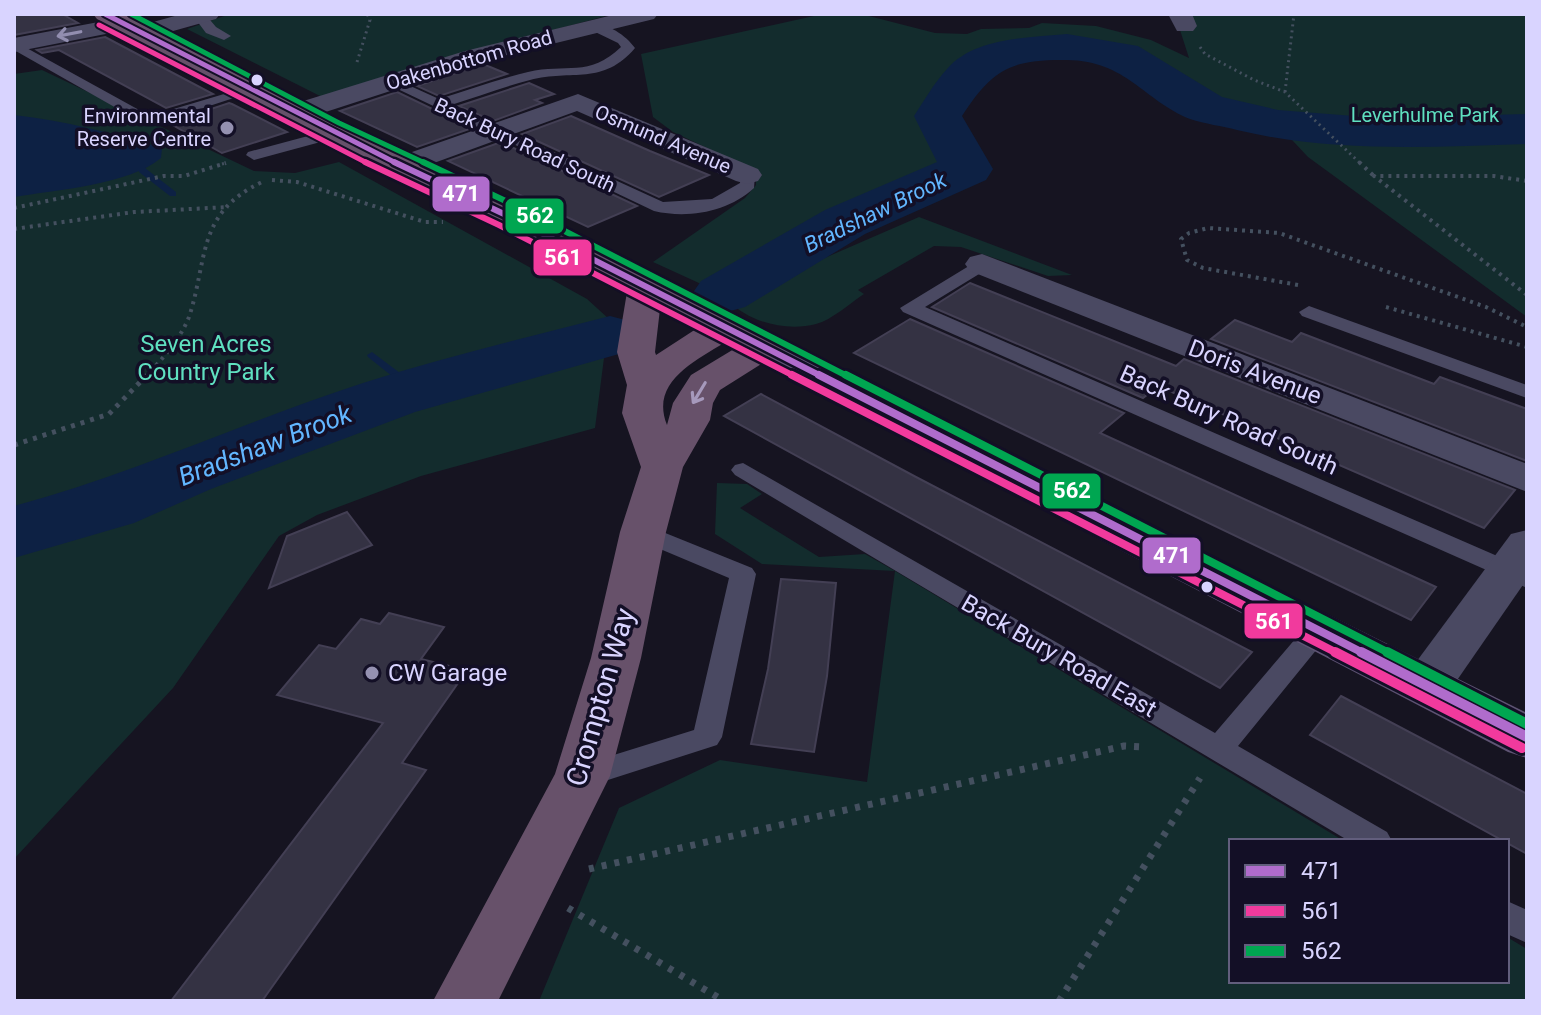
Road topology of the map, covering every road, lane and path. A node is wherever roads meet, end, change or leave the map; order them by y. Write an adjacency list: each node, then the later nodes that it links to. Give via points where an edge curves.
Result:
1 (367, 14): 12 (path, via 370,20)
2 (1294, 14): 11 (path)
3 (204, 15): 6 (street); 7 (lane, via 211,30)
4 (619, 18): 9 (street, Oakenbottom Road); 13 (lane, via 628,48 610,65 519,78)
5 (1183, 20): 11 (path, via 1205,54)
6 (124, 24): 8 (street, one-way to 8); 10 (highway)
7 (224, 36)
8 (14, 45): 10 (lane, via 148,121)
9 (390, 82): 12 (street, Oakenbottom Road); 13 (lane, Back Bury Road South)
10 (251, 90): 14 (highway)
11 (1285, 92): 20 (path)
12 (347, 96): 14 (street, Oakenbottom Road)
13 (438, 104): 15 (lane, Back Bury Road South)
14 (294, 113): 16 (highway)
15 (497, 131): 18 (street); 19 (street, Osmund Avenue, via 578,102); 19 (lane, Back Bury Road South, via 660,207 683,210 726,201 748,184)
16 (334, 134): 17 (lane); 18 (highway)
17 (254, 155): 23 (path, via 184,176)
18 (402, 165): 24 (highway)
19 (747, 175)
20 (1374, 176): 21 (path); 29 (path)
21 (1527, 181)
22 (230, 207): 24 (path, via 250,186 284,180 425,222); 25 (path, via 134,212); 37 (path, via 207,234 188,319 158,364 109,414)
23 (14, 208)
24 (504, 214): 28 (highway)
25 (14, 229)
26 (982, 264): 40 (street, Doris Avenue); 42 (lane, Back Bury Road South, via 910,308)
27 (1305, 286): 32 (path, via 1203,268 1187,260 1181,239 1208,228 1279,233 1486,307)
28 (645, 288): 33 (highway); 35 (highway, via 636,352)
29 (1527, 295)
30 (1377, 304): 34 (path)
31 (1309, 312): 36 (lane)
32 (1527, 327)
33 (742, 338): 35 (highway, via 676,357); 38 (highway, Crompton Way, one-way to 38, via 705,383); 43 (main road)
34 (1527, 347)
35 (646, 385): 38 (highway, via 642,413)
36 (1527, 392)
37 (14, 445)
38 (662, 467): 41 (highway, Crompton Way)
39 (743, 470): 46 (lane, Back Bury Road East)
40 (1527, 479)
41 (643, 532): 47 (highway, Crompton Way, via 616,658); 47 (lane, via 743,574 707,737)
42 (1521, 565): 44 (street)
43 (1317, 631): 44 (main road); 46 (lane)
44 (1426, 686): 45 (main road)
45 (1527, 737)
46 (1218, 750): 48 (lane, Back Bury Road East); 49 (path, via 1124,746); 54 (path)
47 (582, 776): 49 (highway, Crompton Way)
48 (1373, 839)
49 (526, 883): 52 (highway, Crompton Way); 53 (path)
50 (1509, 917): 51 (lane)
51 (1527, 928)
52 (465, 1001)
53 (724, 1001)
54 (1059, 1001)

